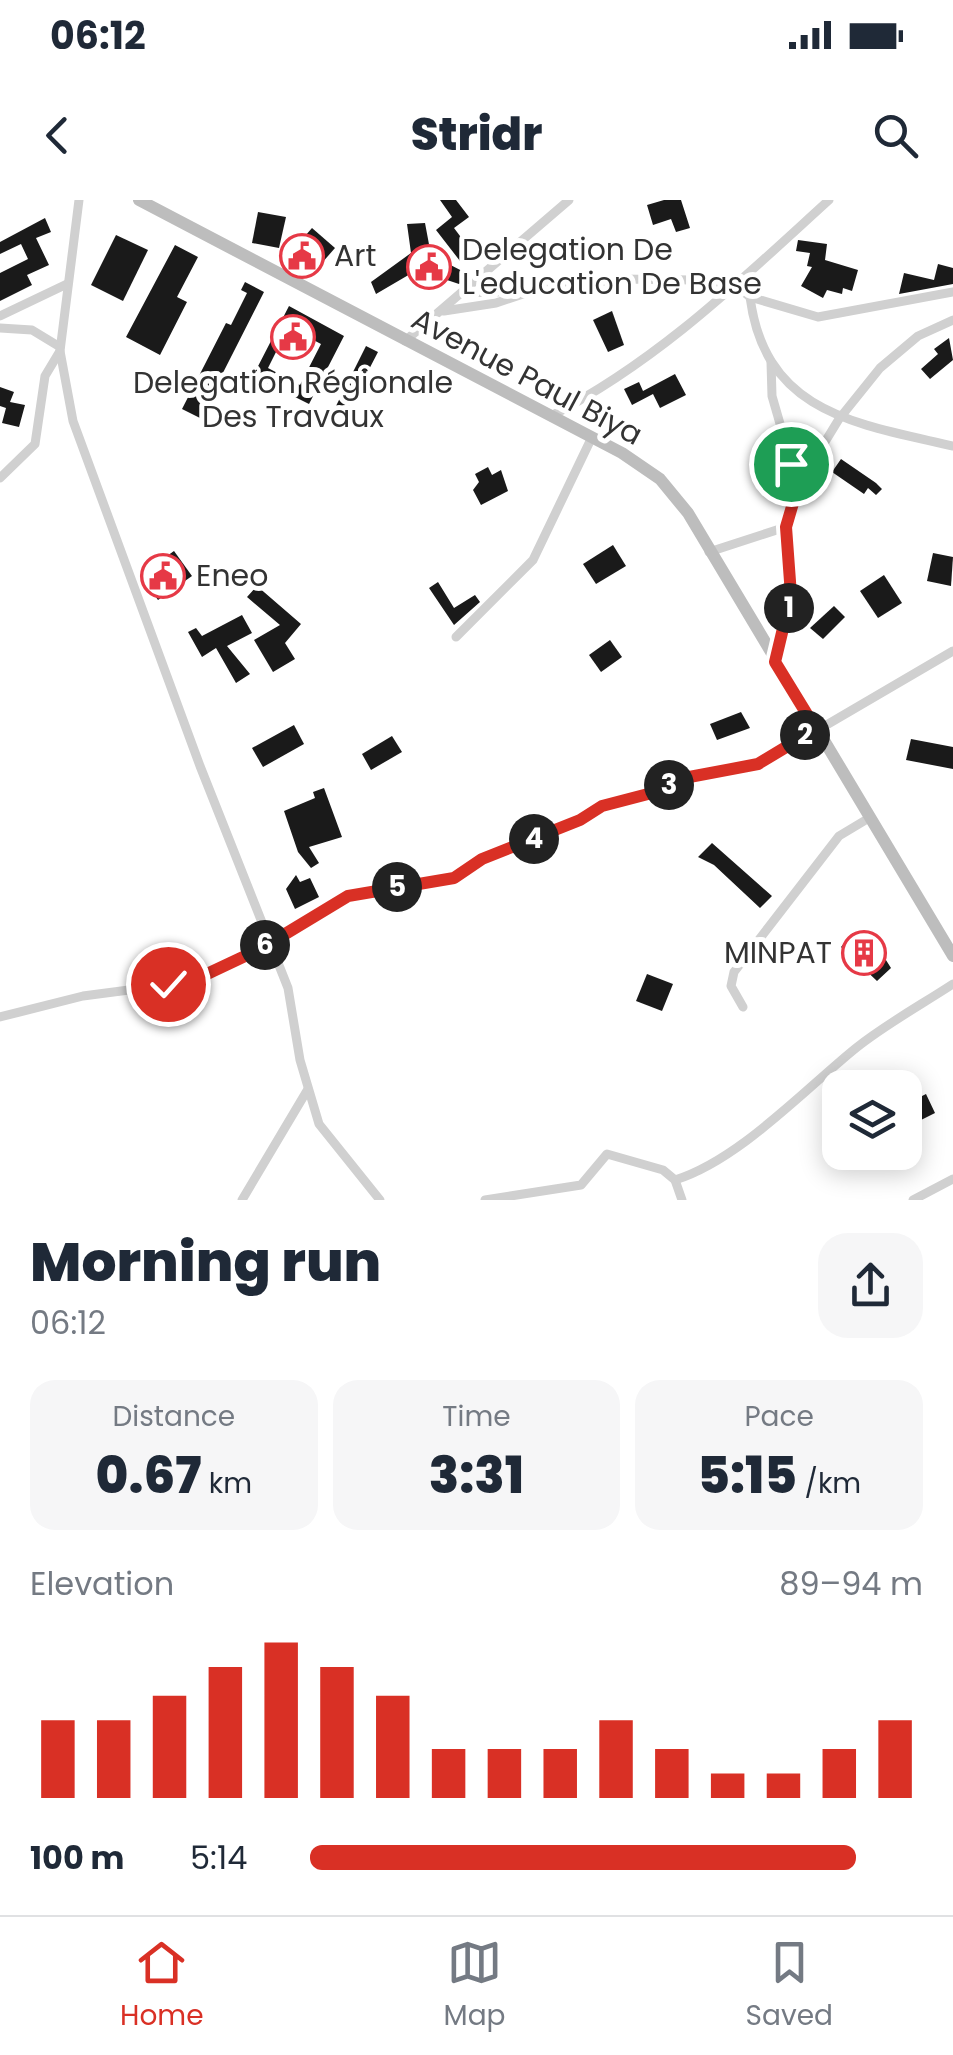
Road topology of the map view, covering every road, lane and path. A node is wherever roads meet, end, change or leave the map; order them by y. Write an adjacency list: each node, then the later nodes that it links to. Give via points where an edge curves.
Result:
1 (79, 200): 7 (street)
2 (139, 200): 6 (main road, Avenue Paul Biya)
3 (173, 200): 6 (street)
4 (569, 200): 11 (street)
5 (829, 200): 8 (street)
6 (165, 213): 17 (main road, Avenue Paul Biya)
7 (67, 284): 14 (street); 18 (street)
8 (735, 285): 9 (street, via 657,278); 12 (street); 20 (street, via 636,369)
9 (528, 292): 11 (street); 13 (street)
10 (953, 292): 12 (street, via 818,317)
11 (461, 293): 13 (street)
12 (750, 297): 19 (street, via 755,334)
13 (440, 312): 17 (street)
14 (0, 316)
15 (953, 320): 21 (street, via 893,355)
16 (0, 328): 18 (street, via 32,330)
17 (405, 341): 20 (main road, Avenue Paul Biya)
18 (60, 349): 24 (street, via 46,376 35,444); 33 (street, via 79,440)
19 (771, 361): 21 (street, via 801,394); 25 (street, via 772,396)
20 (552, 416): 22 (main road, Avenue Paul Biya)
21 (839, 419): 23 (street); 25 (street)
22 (592, 438): 27 (main road, Avenue Paul Biya, via 660,479); 28 (street, via 533,560)
23 (953, 446)
24 (0, 478)
25 (798, 486): 26 (street)
26 (786, 527): 27 (street); 30 (street, via 791,595)
27 (709, 552): 30 (main road, Avenue Paul Biya)
28 (456, 637)
29 (953, 651): 31 (street)
30 (775, 662): 31 (main road, Avenue Paul Biya)
31 (816, 729): 32 (main road, Avenue Paul Biya); 33 (street, via 758,764 684,778 602,806 454,878 348,896)
32 (870, 818): 34 (main road, Avenue Paul Biya); 36 (street, via 839,836 734,972 730,986)
33 (269, 942): 37 (street, via 190,982 82,996); 38 (street, via 290,996)
34 (953, 956)
35 (953, 984): 40 (street, via 856,1048 752,1135)
36 (742, 1006)
37 (0, 1017)
38 (308, 1090): 41 (street); 42 (street, via 326,1136)
39 (953, 1179): 45 (street)
40 (676, 1180): 43 (street, via 607,1154 581,1185); 44 (street)
41 (242, 1200)
42 (380, 1200)
43 (484, 1200)
44 (682, 1200)
45 (914, 1200)

